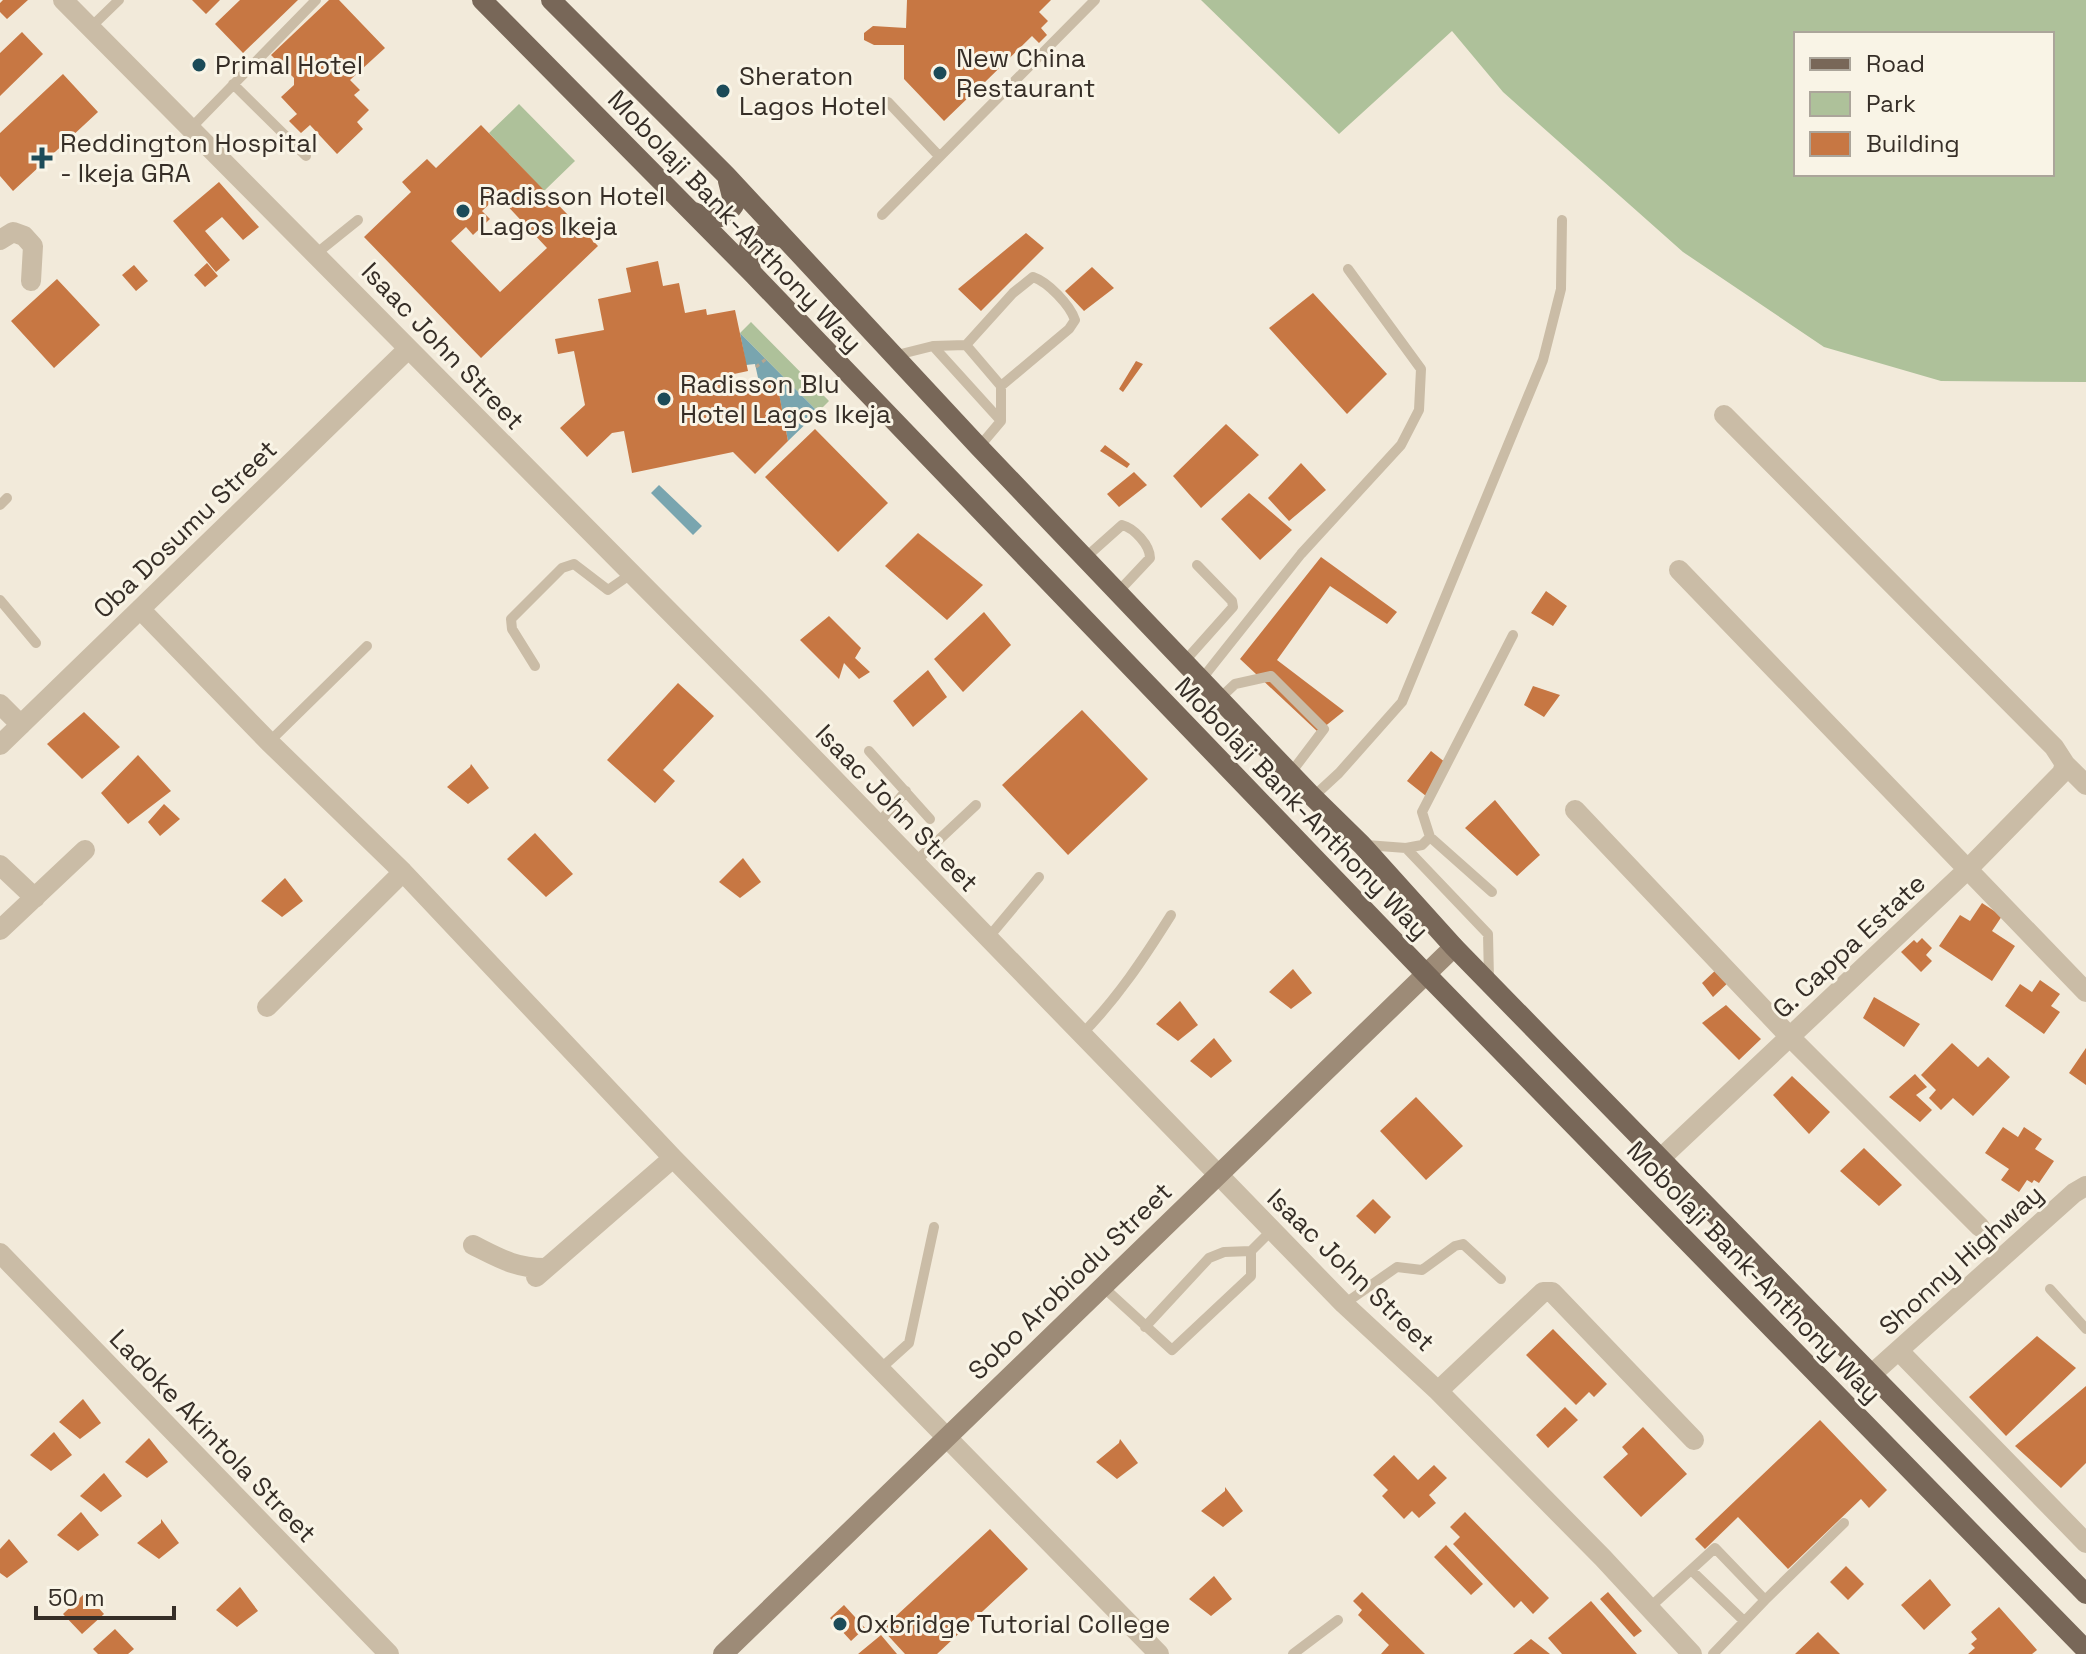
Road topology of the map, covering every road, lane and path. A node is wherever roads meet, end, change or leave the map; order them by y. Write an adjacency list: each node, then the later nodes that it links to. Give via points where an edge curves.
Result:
1 (63, 0): 7 (street, Isaac John Street)
2 (119, 0): 7 (lane)
3 (316, 0): 8 (lane)
4 (482, 0): 14 (main road, Mobolaji Bank-Anthony Way)
5 (551, 0): 13 (main road, Mobolaji Bank-Anthony Way)
6 (1095, 0): 12 (lane)
7 (90, 28): 10 (street, Isaac John Street)
8 (233, 84): 10 (lane); 11 (lane)
9 (888, 102): 12 (lane)
10 (191, 128): 20 (street, Isaac John Street)
11 (306, 156)
12 (939, 156): 15 (lane)
13 (726, 175): 14 (main road, via 734,205 728,214 709,219); 18 (main road, Mobolaji Bank-Anthony Way)
14 (687, 208): 22 (main road, Mobolaji Bank-Anthony Way)
15 (882, 215)
16 (358, 220): 20 (lane)
17 (1562, 220): 57 (lane, via 1561,289 1543,360 1402,702)
18 (784, 238): 22 (main road, via 767,233 748,245); 27 (main road, Mobolaji Bank-Anthony Way)
19 (0, 240): 23 (street, via 13,232 33,246)
20 (317, 253): 26 (street, Isaac John Street)
21 (1348, 269): 46 (lane, via 1421,369 1419,410 1401,445 1301,554)
22 (752, 273): 77 (main road, Mobolaji Bank-Anthony Way)
23 (31, 281)
24 (966, 345): 25 (lane); 30 (lane); 30 (lane, via 1033,277 1072,311 1075,320 1069,329)
25 (933, 346): 27 (lane); 32 (lane)
26 (407, 350): 37 (street, Isaac John Street); 40 (street, Oba Dosumu Street)
27 (893, 356): 33 (main road, Mobolaji Bank-Anthony Way)
28 (766, 359): 29 (path)
29 (756, 367)
30 (1001, 386): 32 (lane)
31 (1724, 415): 53 (street, via 2054,747)
32 (1001, 421): 33 (lane)
33 (979, 447): 34 (main road, Mobolaji Bank-Anthony Way)
34 (1085, 558): 38 (main road, Mobolaji Bank-Anthony Way); 38 (lane, via 1122,525 1148,547 1150,558)
35 (1197, 565): 44 (lane, via 1233,607)
36 (1679, 570): 68 (street)
37 (631, 574): 45 (lane, via 608,590 574,564 562,568 511,619); 61 (street, Isaac John Street)
38 (1118, 592): 44 (main road, Mobolaji Bank-Anthony Way)
39 (0, 600): 42 (lane)
40 (140, 609): 49 (street, Oba Dosumu Street); 50 (street)
41 (1513, 635): 62 (lane, via 1422,812)
42 (36, 643)
43 (367, 646): 50 (lane)
44 (1184, 662): 46 (main road, Mobolaji Bank-Anthony Way)
45 (535, 666)
46 (1201, 680): 47 (main road, Mobolaji Bank-Anthony Way)
47 (1219, 699): 54 (main road, Mobolaji Bank-Anthony Way); 54 (lane, via 1235,684 1271,676 1324,729)
48 (0, 704): 49 (street)
49 (21, 725): 51 (street, Oba Dosumu Street)
50 (269, 742): 69 (street)
51 (0, 745)
52 (869, 751): 56 (lane)
53 (2065, 764): 55 (street); 68 (street, G. Cappa Estate)
54 (1290, 774): 57 (main road, Mobolaji Bank-Anthony Way)
55 (2086, 785)
56 (906, 791): 60 (lane); 61 (lane)
57 (1313, 797): 63 (main road, Mobolaji Bank-Anthony Way)
58 (976, 805): 66 (lane)
59 (1575, 810): 82 (street)
60 (930, 819)
61 (877, 825): 66 (street, Isaac John Street)
62 (1430, 837): 64 (lane); 71 (lane)
63 (1362, 845): 64 (lane); 76 (main road, Mobolaji Bank-Anthony Way)
64 (1406, 848): 78 (lane, via 1488,934)
65 (85, 850): 72 (street)
66 (914, 863): 75 (street, Isaac John Street)
67 (0, 865): 72 (street)
68 (1967, 870): 79 (street); 82 (street, G. Cappa Estate)
69 (403, 872): 80 (street); 83 (street)
70 (1039, 877): 75 (lane)
71 (1492, 892)
72 (35, 898): 74 (street)
73 (1171, 915): 81 (lane, via 1123,988)
74 (0, 930)
75 (988, 938): 81 (street, Isaac John Street)
76 (1454, 947): 77 (street, Sobo Arobiodu Street); 78 (main road, Mobolaji Bank-Anthony Way)
77 (1426, 974): 85 (street, Sobo Arobiodu Street); 113 (main road, Mobolaji Bank-Anthony Way)
78 (1489, 981): 84 (main road, Mobolaji Bank-Anthony Way)
79 (2086, 992)
80 (267, 1007)
81 (1081, 1035): 85 (street, Isaac John Street)
82 (1790, 1037): 84 (street, G. Cappa Estate); 88 (street)
83 (673, 1158): 90 (street, via 540,1272); 100 (street)
84 (1661, 1158): 101 (main road, Mobolaji Bank-Anthony Way)
85 (1218, 1175): 89 (street, Isaac John Street); 94 (street, Sobo Arobiodu Street)
86 (2086, 1186): 99 (street, Shonny Highway)
87 (934, 1227): 100 (lane, via 909,1343)
88 (1980, 1227)
89 (1272, 1230): 91 (lane); 96 (street, Isaac John Street)
90 (473, 1245)
91 (1251, 1251): 97 (lane, via 1209,1258); 97 (lane, via 1251,1276 1172,1350)
92 (0, 1253): 115 (street, Ladoke Akintola Street)
93 (1501, 1279): 96 (lane, via 1463,1244 1422,1270 1397,1267)
94 (1102, 1286): 97 (lane); 103 (street, Sobo Arobiodu Street)
95 (2050, 1289): 98 (lane)
96 (1344, 1304): 102 (street, Isaac John Street)
97 (1145, 1327)
98 (2086, 1329)
99 (1899, 1351): 101 (street, Shonny Highway); 106 (street)
100 (879, 1370): 103 (street)
101 (1872, 1374): 108 (main road, Mobolaji Bank-Anthony Way)
102 (1438, 1391): 104 (street, via 1543,1292 1552,1292); 110 (street, Isaac John Street)
103 (945, 1439): 114 (street, Sobo Arobiodu Street); 116 (street)
104 (1694, 1440)
105 (1844, 1523): 109 (lane)
106 (2086, 1543)
107 (1691, 1570): 109 (lane, via 1715,1548); 110 (lane); 112 (lane)
108 (2086, 1594)
109 (1765, 1600): 112 (lane)
110 (1648, 1609): 118 (street, Isaac John Street)
111 (1338, 1620): 117 (lane)
112 (1744, 1621): 119 (lane)
113 (2086, 1650)
114 (726, 1653)
115 (389, 1654)
116 (1159, 1654)
117 (1293, 1654)
118 (1692, 1654)
119 (1713, 1654)

